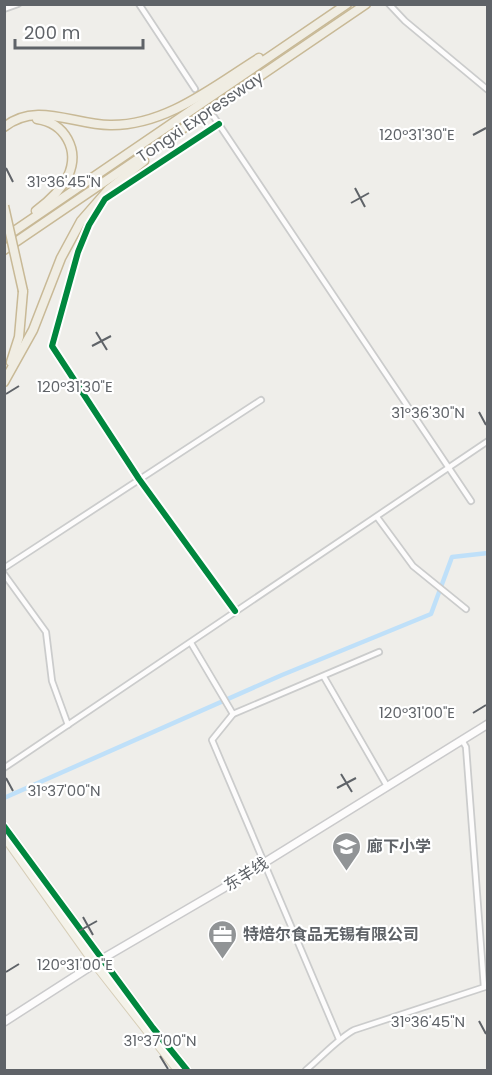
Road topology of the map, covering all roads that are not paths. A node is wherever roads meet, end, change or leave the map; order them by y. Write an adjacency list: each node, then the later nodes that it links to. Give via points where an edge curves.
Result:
1 (18, 4): 6 (street)
2 (139, 4): 8 (street)
3 (347, 4): 7 (highway, Tongxi Expressway)
4 (366, 4): 7 (highway, Tongxi Expressway, via 308,44)
5 (388, 4): 9 (street)
6 (4, 9)
7 (262, 64): 10 (highway, Tongxi Expressway); 13 (highway, via 140,122 104,125 27,114); 18 (highway, Tongxi Expressway)
8 (195, 89)
9 (488, 90)
10 (229, 97): 19 (highway, Tongxi Expressway); 23 (highway, via 127,174 85,215 66,246 33,330)
11 (214, 117): 12 (street)
12 (219, 124): 26 (street); 27 (street, via 105,200 78,252 55,334 53,351)
13 (4, 127)
14 (4, 132): 17 (highway, via 20,121 44,120 64,132 72,155 69,174 59,190)
15 (4, 206): 20 (highway, bridge)
16 (4, 225): 20 (highway, bridge)
17 (4, 233)
18 (4, 238)
19 (4, 250)
20 (21, 291): 21 (highway, via 15,340); 22 (highway, via 19,337)
21 (4, 368)
22 (4, 376)
23 (4, 382)
24 (261, 400): 27 (street)
25 (488, 441): 26 (street)
26 (448, 468): 28 (street); 29 (street)
27 (139, 479): 30 (street); 33 (street)
28 (471, 501)
29 (377, 517): 32 (street, via 413,566); 33 (street)
30 (4, 568)
31 (4, 574): 39 (street, via 46,632 52,681)
32 (466, 609)
33 (235, 610): 34 (street)
34 (191, 643): 37 (street); 39 (street)
35 (379, 652): 36 (street)
36 (324, 677): 37 (street); 42 (street)
37 (231, 711): 45 (street, via 212,740)
38 (488, 724): 40 (main road, 东羊线)
39 (68, 725): 41 (street)
40 (462, 740): 42 (main road, 东羊线); 47 (street, via 466,747)
41 (4, 768)
42 (387, 786): 45 (main road, 东羊线)
43 (4, 826): 46 (main road)
44 (6, 840): 46 (main road)
45 (263, 864): 46 (main road, 东羊线); 49 (street)
46 (98, 962): 48 (main road, 东羊线); 50 (main road); 51 (main road)
47 (486, 987): 49 (street, via 354,1030)
48 (4, 1022)
49 (339, 1039): 52 (street)
50 (178, 1071)
51 (187, 1071)
52 (306, 1071)

